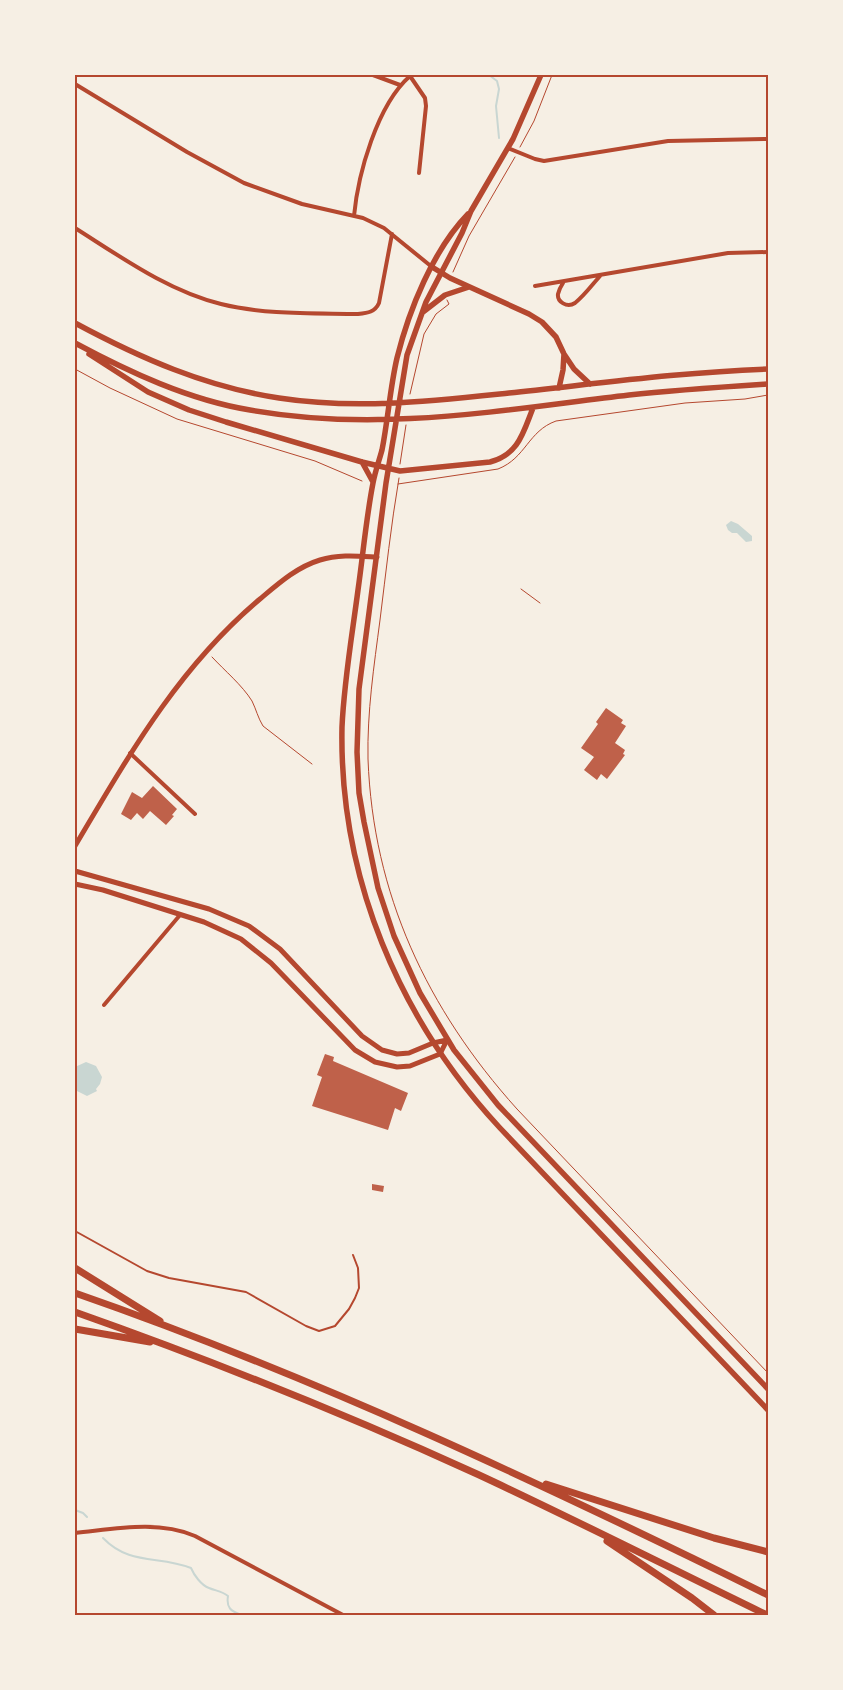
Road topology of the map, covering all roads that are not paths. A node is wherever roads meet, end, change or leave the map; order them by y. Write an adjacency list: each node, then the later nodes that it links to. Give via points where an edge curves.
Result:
1 (372, 75): 5 (street)
2 (541, 75): 7 (main road)
3 (411, 76): 5 (street); 8 (street, via 426,98)
4 (75, 84): 10 (street, via 244,183 302,204)
5 (400, 85): 10 (street, via 368,148 359,179)
6 (768, 139): 7 (street, via 668,141 544,161)
7 (508, 148): 9 (main road)
8 (419, 173)
9 (471, 211): 14 (main road, via 454,228); 15 (main road)
10 (354, 216): 12 (street)
11 (75, 228): 12 (street, via 175,288 219,304 264,311 358,314 370,312 380,302)
12 (392, 234): 14 (street)
13 (768, 252): 16 (street, via 728,254)
14 (432, 267): 15 (main road); 30 (main road, via 416,300 397,358)
15 (440, 273): 19 (main road); 20 (main road)
16 (600, 276): 17 (street); 17 (street, via 575,303 569,305 564,304 558,295)
17 (563, 282): 18 (street)
18 (535, 286)
19 (469, 287): 20 (main road, via 445,295); 23 (main road, via 542,322 556,337)
20 (421, 314): 31 (main road, via 403,371)
21 (75, 324): 27 (main road, via 156,364 212,383 278,398 363,404 436,401)
22 (75, 343): 28 (main road, via 133,372 219,403 249,410 364,421 437,418); 29 (main road, via 148,392 181,406)
23 (564, 354): 25 (main road); 27 (main road)
24 (768, 369): 25 (main road)
25 (590, 384): 27 (main road)
26 (768, 384): 28 (main road, via 630,395)
27 (559, 388)
28 (534, 408): 31 (main road, via 519,442 501,458 406,471)
29 (362, 462): 30 (main road); 32 (main road)
30 (378, 466): 31 (main road); 32 (main road)
31 (389, 469): 34 (main road)
32 (373, 482): 33 (main road)
33 (362, 556): 34 (street); 35 (street, via 339,556 306,565 251,606 198,660); 43 (main road, via 342,726 349,825 364,892 381,942 398,982)
34 (377, 557): 42 (main road, via 357,723 364,822 378,888 394,936 416,986)
35 (130, 753): 36 (street); 37 (street)
36 (195, 814)
37 (75, 846)
38 (75, 870): 43 (street, via 209,909 249,926 280,949 362,1036 382,1050 405,1054)
39 (75, 884): 40 (street)
40 (180, 914): 41 (street); 44 (street, via 232,934 256,949 348,1044 370,1060 402,1067)
41 (104, 1005)
42 (448, 1040): 43 (street); 44 (street); 53 (main road, via 498,1105)
43 (433, 1043): 44 (main road)
44 (440, 1054): 54 (main road, via 491,1118)
45 (75, 1231): 46 (lane, via 147,1271 246,1292 319,1331 334,1326 355,1298 359,1288 358,1268)
46 (353, 1255)
47 (75, 1268): 50 (highway)
48 (75, 1293): 50 (highway)
49 (75, 1312): 52 (highway)
50 (171, 1328): 55 (highway, via 356,1402)
51 (75, 1329): 52 (highway)
52 (165, 1345): 56 (highway, via 386,1434)
53 (768, 1390)
54 (767, 1407)
55 (525, 1478): 58 (highway); 59 (highway)
56 (584, 1526): 61 (highway); 62 (highway)
57 (75, 1533): 60 (street, via 144,1526 178,1530 196,1536)
58 (768, 1552)
59 (768, 1595)
60 (343, 1615)
61 (714, 1615)
62 (767, 1615)

